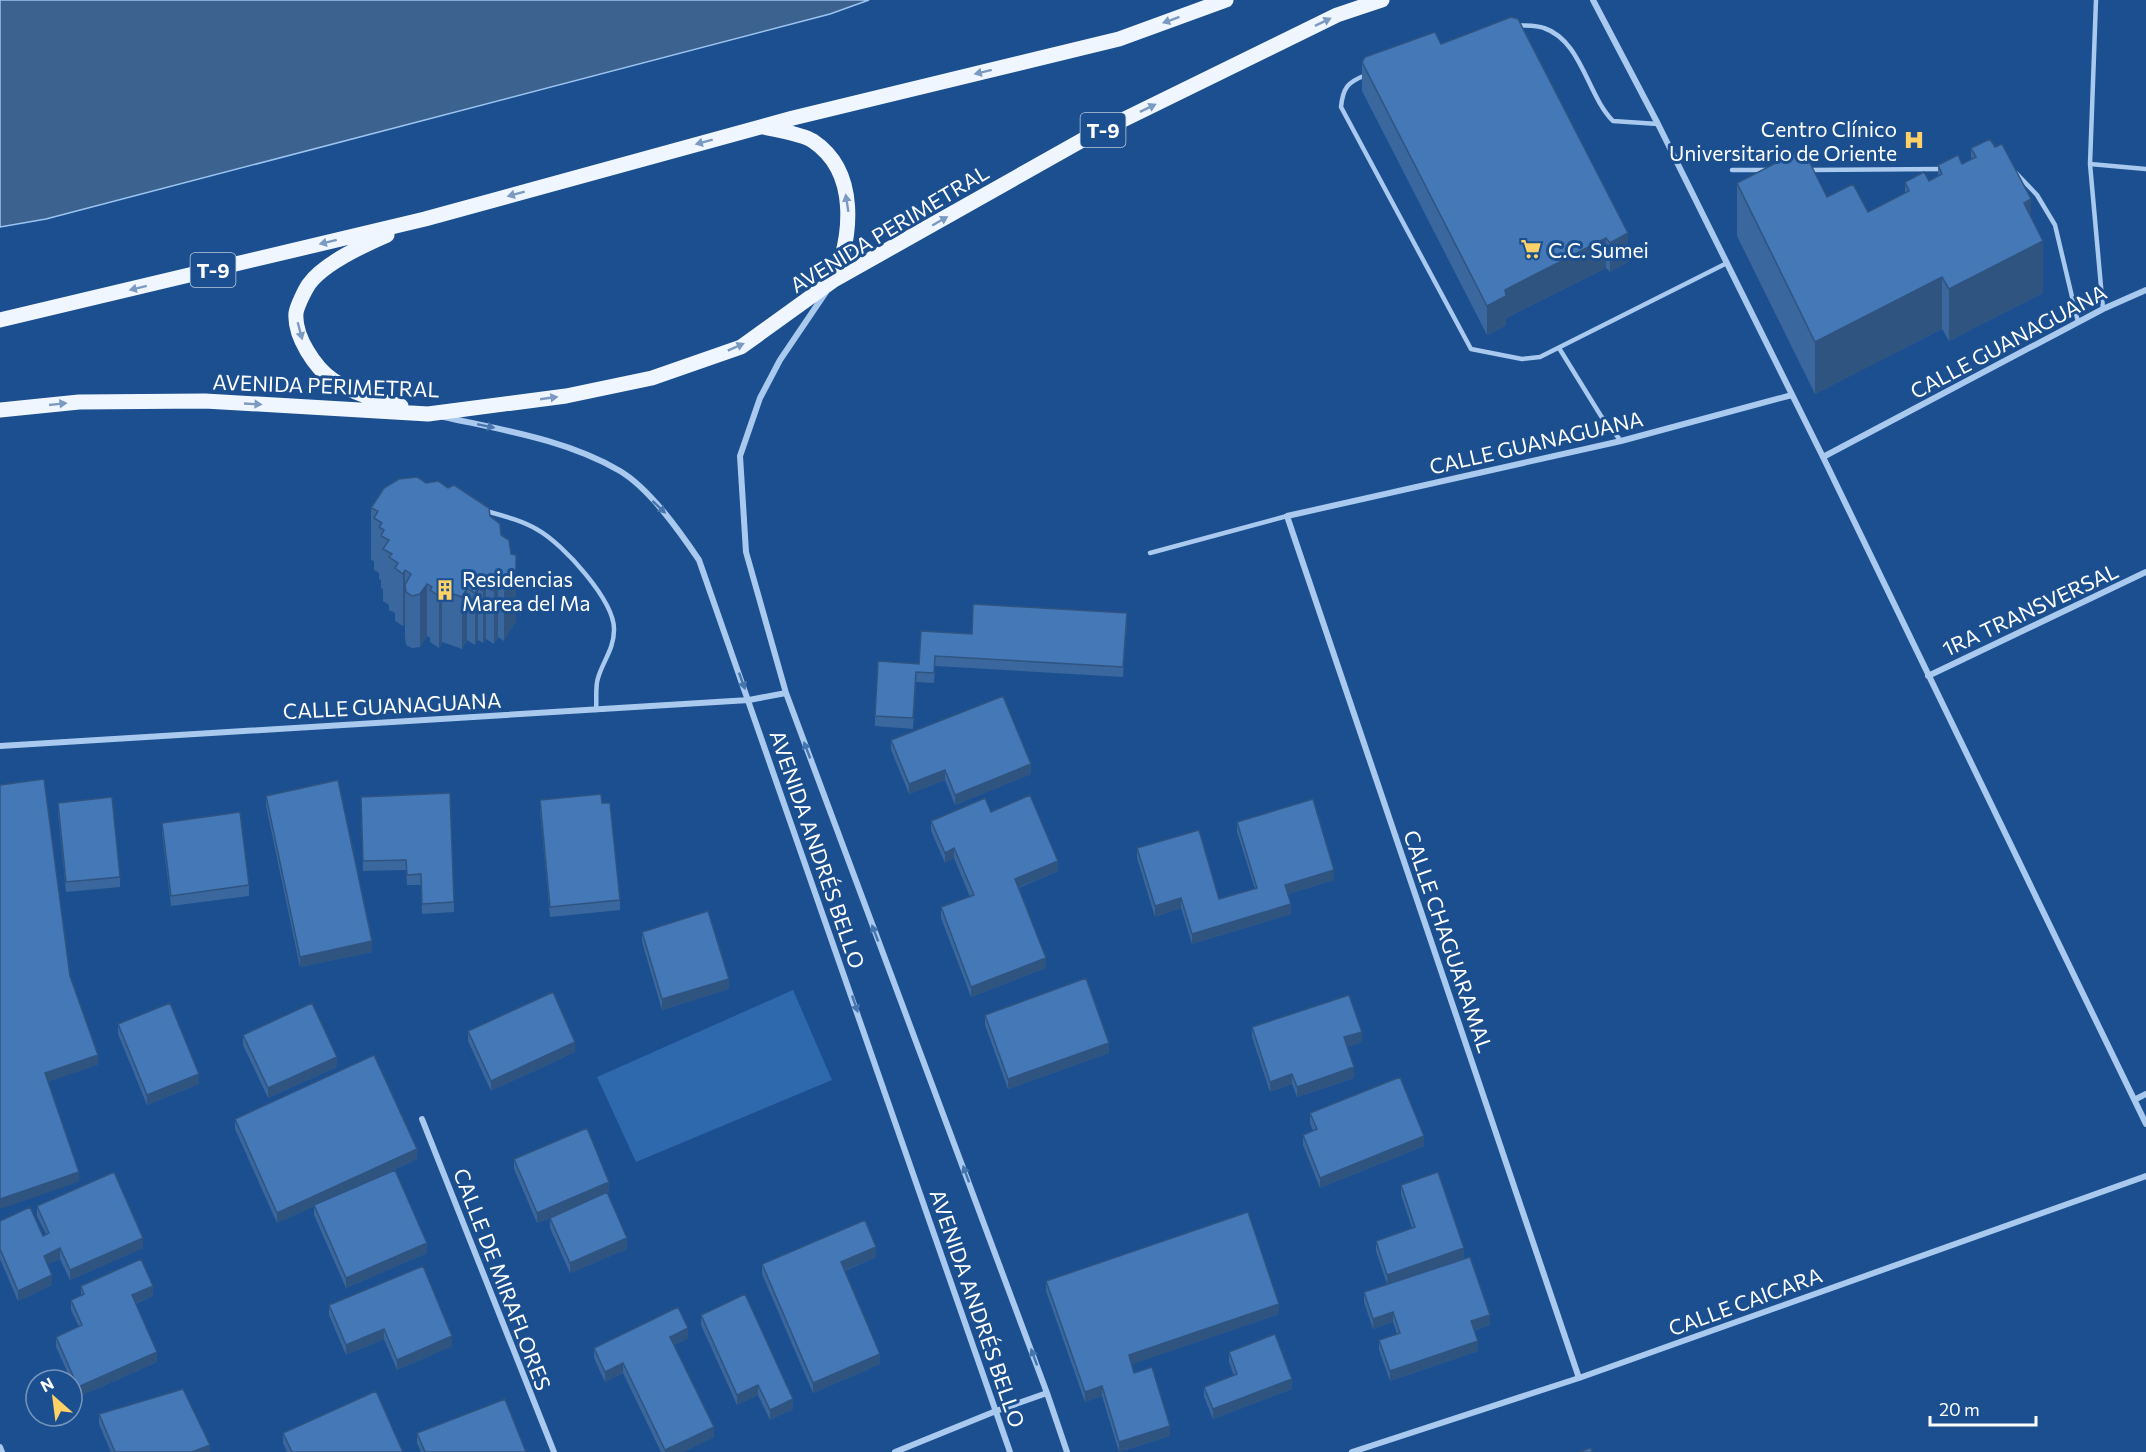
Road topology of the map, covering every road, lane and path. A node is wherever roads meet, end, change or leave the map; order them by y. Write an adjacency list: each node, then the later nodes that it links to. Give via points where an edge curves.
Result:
1 (1226, 0): 8 (main road, T-9, one-way to 8, via 1119,39)
2 (1382, 0): 18 (main road, AVENIDA PERIMETRAL / T-9, one-way to 2, via 1086,138 1337,15)
3 (1593, 0): 7 (street)
4 (2096, 0): 9 (lane)
5 (1513, 24): 7 (lane, via 1544,28 1564,41 1602,110 1613,121)
6 (1372, 73): 23 (lane, via 1349,81 1342,92 1341,107 1471,349 1522,358 1540,357)
7 (1658, 124): 17 (street)
8 (760, 127): 16 (main road, T-9, one-way to 16); 18 (main road, T-9, one-way to 8, via 845,254 849,217 837,170 828,154 811,140)
9 (2090, 164): 11 (lane); 20 (lane)
10 (1946, 169): 14 (lane)
11 (2146, 169)
12 (1732, 170): 13 (lane)
13 (1779, 170)
14 (1803, 170)
15 (2005, 172): 22 (lane, via 2016,173 2037,195 2055,225)
16 (425, 219): 21 (main road, T-9, one-way to 21); 26 (main road, T-9, one-way to 26, via 363,246 323,272 309,284 296,313 301,337 331,379 359,394)
17 (1725, 264): 23 (lane); 24 (street)
18 (834, 280): 26 (main road, AVENIDA PERIMETRAL / T-9, one-way to 18, via 566,396 652,378 741,347); 34 (street, AVENIDA ANDRÉS BELLO, via 780,360 760,398 740,456 746,552)
19 (2146, 290): 20 (street, CALLE GUANAGUANA)
20 (2103, 309): 22 (street, CALLE GUANAGUANA)
21 (0, 320)
22 (2078, 322): 28 (street, CALLE GUANAGUANA)
23 (1559, 348): 27 (lane)
24 (1792, 395): 27 (street, CALLE GUANAGUANA); 28 (street)
25 (0, 410): 26 (main road, AVENIDA PERIMETRAL / T-9, one-way to 26, via 79,402 205,401)
26 (428, 414): 35 (street, AVENIDA ANDRÉS BELLO, one-way to 35, via 523,434 621,472 669,517 699,560)
27 (1621, 441): 30 (street, CALLE GUANAGUANA)
28 (1823, 457): 33 (street)
29 (479, 509): 36 (lane, via 537,529 550,538 569,555 605,603 614,629 611,649 598,678)
30 (1287, 516): 31 (lane); 43 (street, CALLE CHAGUARAMAL)
31 (1150, 553)
32 (2146, 572): 33 (street, 1RA TRANSVERSAL)
33 (1928, 676): 39 (street)
34 (786, 693): 35 (street, CALLE GUANAGUANA); 44 (street, AVENIDA ANDRÉS BELLO, one-way to 34)
35 (749, 700): 36 (street, CALLE GUANAGUANA); 45 (street, AVENIDA ANDRÉS BELLO, one-way to 45)
36 (596, 710): 37 (street, CALLE GUANAGUANA)
37 (0, 746)
38 (2146, 1094): 39 (street)
39 (2136, 1099): 41 (street)
40 (422, 1119): 48 (street, CALLE DE MIRAFLORES)
41 (2146, 1124)
42 (2146, 1176): 43 (street, CALLE CAICARA)
43 (1579, 1378): 52 (street, CALLE CAICARA)
44 (1047, 1393): 45 (street); 51 (street, AVENIDA ANDRÉS BELLO)
45 (996, 1411): 49 (street); 50 (street, AVENIDA ANDRÉS BELLO)
46 (0, 1447): 47 (street)
47 (2, 1452)
48 (554, 1452)
49 (895, 1452)
50 (1010, 1452)
51 (1066, 1452)
52 (1352, 1452)

